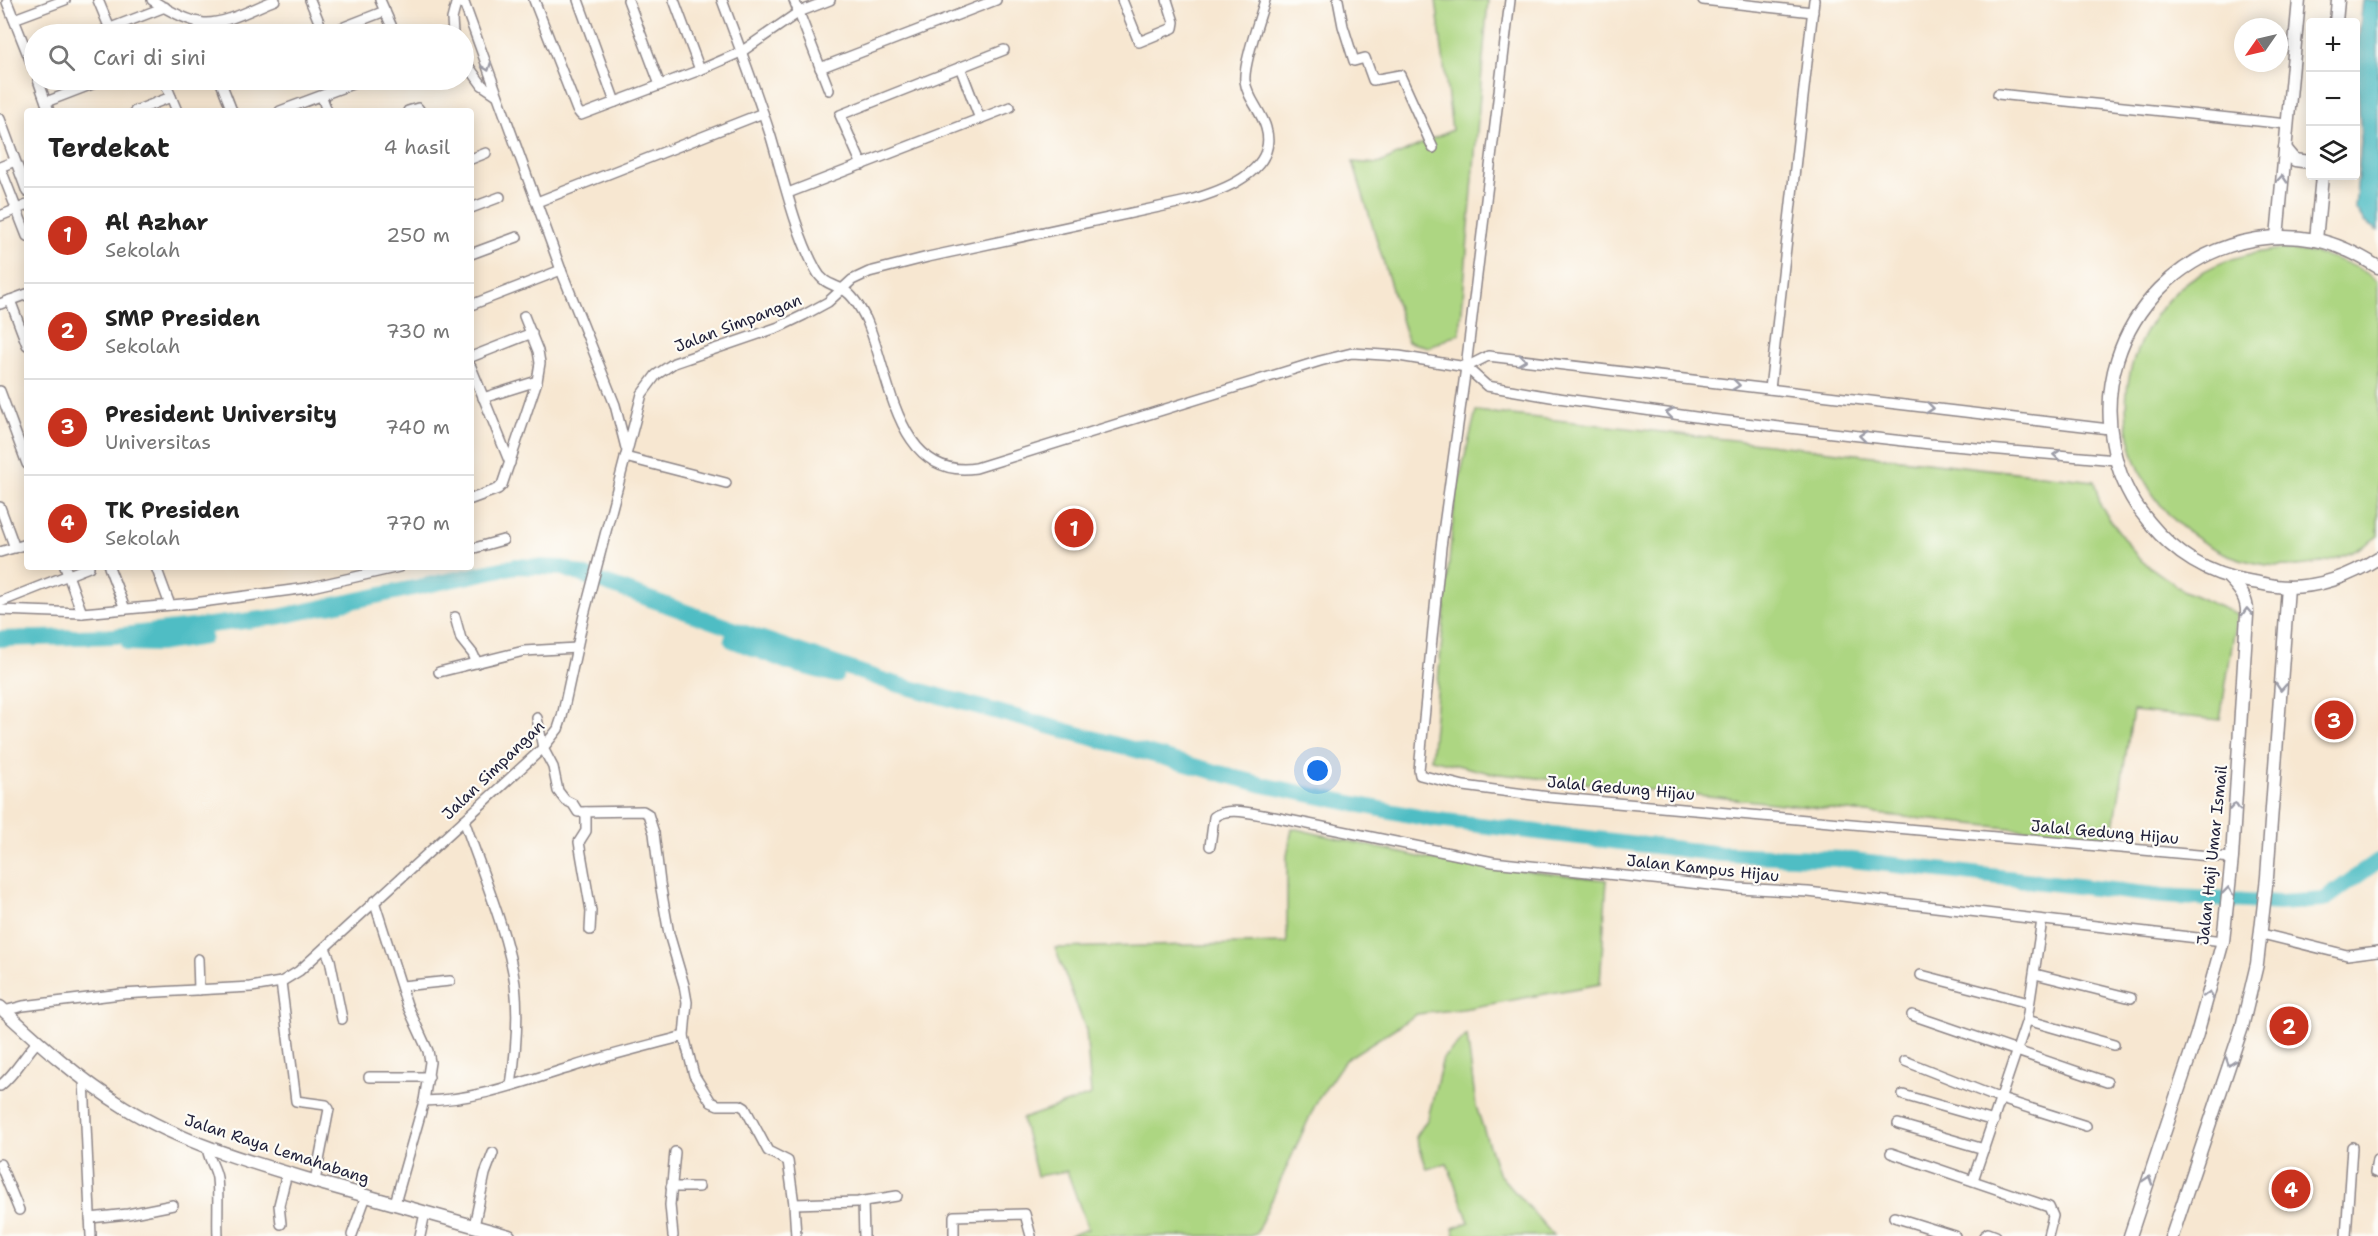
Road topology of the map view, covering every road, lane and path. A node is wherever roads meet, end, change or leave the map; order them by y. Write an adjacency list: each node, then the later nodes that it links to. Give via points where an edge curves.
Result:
1 (65, 0): 32 (street)
2 (98, 0): 34 (street)
3 (152, 0): 27 (street)
4 (275, 0): 33 (street, via 215,22)
5 (310, 0): 36 (street)
6 (380, 0): 28 (street)
7 (457, 0): 39 (street)
8 (463, 0): 40 (street, one-way to 40)
9 (534, 0): 60 (street, via 578,113 583,115)
10 (578, 0): 60 (street)
11 (628, 0): 49 (street)
12 (674, 0): 47 (street)
13 (722, 0): 44 (street)
14 (794, 0): 29 (street)
15 (830, 0): 29 (street)
16 (996, 0): 46 (street)
17 (1122, 0): 18 (street, via 1140,42 1173,28)
18 (1167, 0)
19 (1265, 0): 96 (street, Jalan Simpangan, via 1245,80 1264,122 1268,142 1263,158 1250,172 1208,195 898,265 861,275)
20 (1338, 0): 72 (street, via 1354,61 1365,57 1373,80 1399,74)
21 (1510, 0): 105 (street)
22 (1703, 0): 30 (street)
23 (1814, 0): 30 (street)
24 (2299, 0): 71 (main road)
25 (2338, 0): 31 (main road)
26 (8, 2): 32 (street)
27 (165, 7): 33 (street); 35 (street)
28 (385, 11): 37 (street); 38 (street)
29 (799, 12): 44 (street); 46 (street)
30 (1813, 12): 108 (street)
31 (2336, 18)
32 (14, 19): 42 (street)
33 (198, 22)
34 (108, 24)
35 (122, 24)
36 (321, 24)
37 (351, 24)
38 (391, 24)
39 (452, 24)
40 (472, 24)
41 (474, 30): 56 (street, one-way to 56)
42 (24, 40)
43 (1004, 50): 45 (street)
44 (741, 52): 47 (street); 68 (street)
45 (960, 67): 70 (street); 78 (street, via 840,115)
46 (820, 68): 55 (street)
47 (700, 70): 49 (street)
48 (474, 74): 56 (street, via 482,85)
49 (660, 85): 60 (street)
50 (42, 90): 61 (street)
51 (82, 90): 61 (street)
52 (168, 90): 58 (street)
53 (224, 90): 65 (street)
54 (336, 90): 66 (street)
55 (829, 90)
56 (497, 94): 84 (street)
57 (1998, 94): 71 (street)
58 (171, 97): 63 (street); 64 (street)
59 (322, 100): 67 (street)
60 (615, 102)
61 (48, 106)
62 (1010, 107): 70 (street)
63 (143, 108)
64 (176, 108)
65 (231, 108)
66 (288, 108)
67 (326, 108)
68 (763, 113): 82 (street); 84 (street)
69 (0, 119): 76 (street)
70 (980, 119): 78 (street)
71 (2288, 124): 73 (main road)
72 (1433, 148)
73 (2285, 148): 77 (main road, via 2295,160); 91 (main road, one-way to 73)
74 (486, 153): 75 (street)
75 (474, 158)
76 (15, 161): 79 (street); 81 (street)
77 (2306, 161)
78 (862, 165): 82 (street)
79 (0, 166): 87 (street)
80 (2322, 180): 92 (main road)
81 (24, 184)
82 (788, 193): 96 (street, via 815,270 829,285)
83 (500, 197): 86 (street)
84 (537, 202): 95 (street)
85 (24, 207): 87 (street)
86 (474, 207)
87 (17, 209): 88 (street); 89 (street)
88 (0, 216)
89 (24, 228)
90 (517, 237): 93 (street)
91 (2277, 237): 92 (main road); 111 (main road, via 2244,241 2212,252 2182,268 2157,290 2136,317 2121,347 2113,373)
92 (2316, 240): 94 (main road, via 2355,253)
93 (474, 254)
94 (2378, 267)
95 (561, 270): 100 (street); 112 (street, via 615,405)
96 (842, 289): 105 (street, via 866,320 909,436 928,458 956,469 982,467 1341,355 1399,356); 112 (street, Jalan Simpangan, via 828,302 779,327 674,363 656,375 642,394)
97 (24, 295): 98 (street)
98 (10, 300): 99 (street); 103 (street)
99 (0, 304)
100 (474, 304)
101 (524, 316): 102 (street)
102 (532, 333): 104 (street); 107 (street, via 539,356)
103 (24, 337)
104 (474, 356)
105 (1466, 367): 108 (street, one-way to 108, via 1488,356); 114 (street, one-way to 105, via 1895,440 1562,398 1486,386); 145 (street, Jalal Gedung Hijau, via 1441,547 1421,777 1561,798)
106 (474, 375): 110 (street)
107 (537, 381): 110 (street); 115 (street)
108 (1770, 389): 111 (street, one-way to 111)
109 (0, 391): 113 (street)
110 (483, 398): 115 (street)
111 (2109, 429): 114 (main road)
112 (626, 454): 116 (street); 137 (street, Jalan Simpangan)
113 (24, 456)
114 (2116, 460): 129 (main road, via 2126,487 2158,533 2187,557)
115 (510, 463): 117 (street, via 500,487)
116 (726, 483)
117 (474, 499)
118 (0, 507): 121 (street)
119 (503, 540): 122 (street)
120 (24, 545): 121 (street)
121 (15, 548): 123 (street)
122 (474, 548)
123 (0, 552)
124 (2378, 558): 130 (main road, via 2326,582)
125 (110, 570): 133 (street)
126 (157, 570): 132 (street)
127 (386, 570): 132 (street, via 307,588)
128 (67, 571): 131 (street); 135 (street)
129 (2229, 578): 130 (main road); 145 (main road, Jalan Haji Umar Ismail, one-way to 129, via 2248,605)
130 (2288, 587): 148 (main road, one-way to 148)
131 (0, 602)
132 (170, 605): 133 (street)
133 (125, 609): 135 (street)
134 (0, 610): 135 (street)
135 (82, 613)
136 (455, 617): 138 (street, via 460,639)
137 (578, 648): 138 (street, via 524,651); 141 (street, Jalan Simpangan, via 558,729)
138 (477, 663): 139 (street)
139 (439, 672)
140 (537, 718): 141 (street)
141 (543, 748): 142 (street, via 553,766 561,796 578,812); 143 (street, Jalan Simpangan)
142 (586, 812): 149 (street, via 586,831 579,842 591,911); 166 (street, via 648,814 669,934 687,1002)
143 (464, 820): 146 (street, Jalan Simpangan); 175 (street, via 514,982 516,1035)
144 (1210, 846): 147 (street, Jalan Kampus Hijau, via 1214,817 1223,811 1238,812 1493,862 1808,892)
145 (2231, 861): 150 (main road, Jalan Haji Umar Ismail, one-way to 145)
146 (374, 901): 151 (street, Jalan Simpangan); 158 (street)
147 (2042, 920): 150 (street, Jalan Kampus Hijau); 154 (street)
148 (2263, 929): 152 (street, via 2346,955); 224 (main road, one-way to 224, via 2242,1027)
149 (590, 930)
150 (2223, 941): 223 (main road, Jalan Haji Umar Ismail, one-way to 150, via 2197,1034)
151 (325, 948): 157 (street, Jalan Simpangan); 164 (street)
152 (2378, 951)
153 (198, 959): 159 (street)
154 (2035, 974): 160 (street); 161 (street)
155 (1921, 975): 161 (street)
156 (450, 981): 158 (street)
157 (281, 982): 159 (street, Jalan Simpangan); 194 (street, via 296,1101 326,1105 329,1109)
158 (402, 986): 172 (street, via 429,1055)
159 (199, 990): 162 (street, Jalan Simpangan, via 121,994)
160 (2131, 998)
161 (2029, 1004): 165 (street)
162 (2, 1009): 167 (main road, Jalan Raya Lemahabang)
163 (1912, 1015): 169 (street)
164 (342, 1019)
165 (2027, 1020): 168 (street); 169 (street)
166 (684, 1036): 175 (street); 201 (street, via 694,1075 711,1102 745,1108 772,1156 788,1161)
167 (38, 1041): 173 (main road, Jalan Raya Lemahabang); 176 (street, via 13,1076)
168 (2114, 1045)
169 (2016, 1051): 174 (street); 178 (street)
170 (1905, 1062): 178 (street)
171 (369, 1077): 172 (street)
172 (429, 1077): 179 (street)
173 (84, 1080): 183 (main road, Jalan Raya Lemahabang, via 155,1124); 206 (street)
174 (2107, 1082)
175 (511, 1085): 179 (street, via 459,1099)
176 (0, 1086)
177 (1903, 1095): 180 (street)
178 (2001, 1099): 180 (street); 182 (street)
179 (424, 1101): 200 (street)
180 (1994, 1121): 185 (street)
181 (1898, 1124): 185 (street)
182 (2086, 1126)
183 (207, 1147): 191 (main road, Jalan Raya Lemahabang); 211 (street, via 217,1178)
184 (2352, 1147): 225 (street)
185 (1984, 1149): 193 (street)
186 (675, 1152): 195 (street)
187 (492, 1153): 208 (street)
188 (1891, 1153): 193 (street)
189 (2378, 1160): 192 (street)
190 (0, 1164): 203 (street)
191 (287, 1173): 194 (main road, Jalan Raya Lemahabang); 207 (street, via 279,1205)
192 (2378, 1173)
193 (1973, 1180): 222 (street, via 2049,1207 2053,1216)
194 (315, 1181): 197 (main road, Jalan Raya Lemahabang)
195 (671, 1187): 196 (street); 214 (street)
196 (699, 1187)
197 (366, 1196): 200 (main road, Jalan Raya Lemahabang); 209 (street)
198 (897, 1196): 199 (street)
199 (863, 1201): 201 (street); 216 (street)
200 (395, 1203): 204 (main road, Jalan Raya Lemahabang)
201 (794, 1204): 215 (street)
202 (173, 1205): 206 (street)
203 (19, 1210)
204 (425, 1213): 208 (main road, Jalan Raya Lemahabang); 212 (street)
205 (1894, 1217): 219 (street)
206 (90, 1218): 210 (street)
207 (280, 1224)
208 (474, 1226): 213 (main road, Jalan Raya Lemahabang)
209 (352, 1235)
210 (91, 1236)
211 (218, 1236)
212 (420, 1236)
213 (509, 1236)
214 (673, 1236)
215 (796, 1236)
216 (864, 1236)
217 (954, 1236): 218 (street, via 954,1216 1025,1214)
218 (1031, 1236)
219 (1955, 1236)
220 (1984, 1236): 221 (street)
221 (1996, 1236)
222 (2048, 1236)
223 (2130, 1236)
224 (2172, 1236)
225 (2346, 1236)

